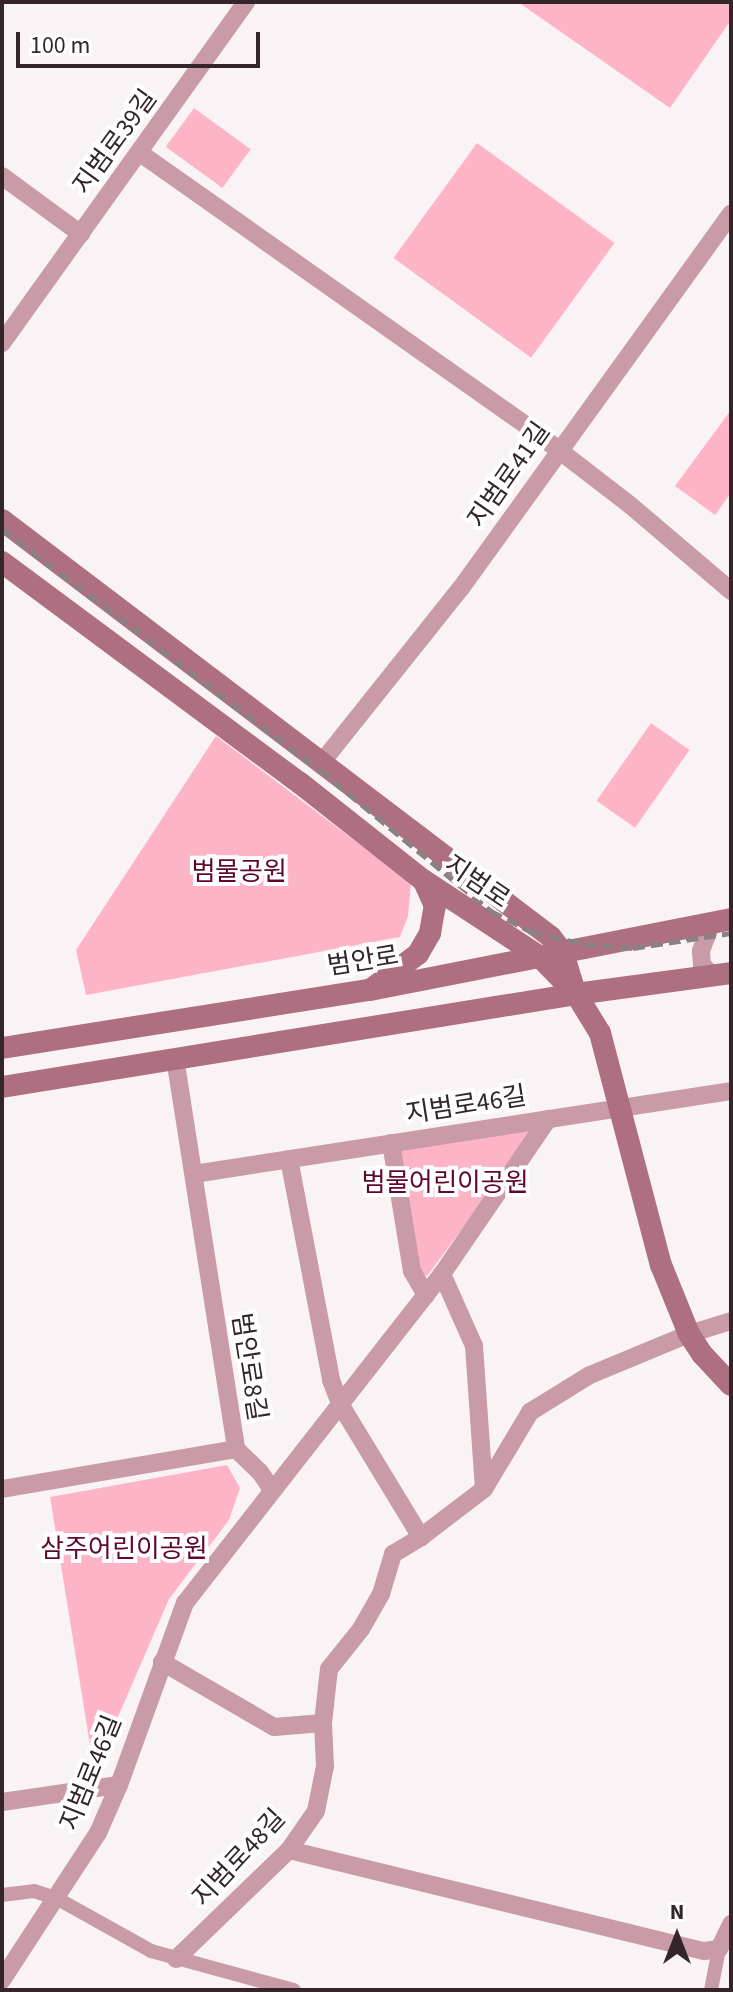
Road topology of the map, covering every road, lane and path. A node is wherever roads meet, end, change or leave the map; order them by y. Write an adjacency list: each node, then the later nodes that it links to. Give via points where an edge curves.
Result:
1 (246, 2): 2 (street, 지범로39길)
2 (140, 153): 5 (street, 지범로39길); 7 (street)
3 (3, 178): 5 (street, 지범로39길)
4 (731, 213): 7 (street, 지범로41길)
5 (81, 234): 6 (street, 지범로39길)
6 (3, 340)
7 (558, 450): 10 (street); 11 (street, 지범로41길, via 461,588)
8 (2, 520): 11 (main road)
9 (2, 562): 12 (main road, 지범로)
10 (731, 591)
11 (322, 762): 14 (main road, via 551,937)
12 (423, 880): 15 (main road, 지범로); 17 (main road, via 435,906 430,933 418,954)
13 (722, 920): 14 (main road, 범안로); 16 (street, via 701,951 702,965)
14 (563, 953): 15 (main road, 범안로); 18 (main road)
15 (540, 957): 17 (main road, 범안로); 18 (main road, 지범로)
16 (722, 975): 18 (main road)
17 (370, 990): 19 (main road, 범안로)
18 (576, 994): 20 (main road); 23 (main road, 지범로, via 600,1033)
19 (2, 1048)
20 (175, 1058): 21 (main road); 27 (street, 범안로8길)
21 (2, 1087)
22 (731, 1091): 23 (street, 지범로46길)
23 (623, 1109): 24 (street, 지범로46길); 31 (main road, 지범로, via 661,1265)
24 (548, 1119): 25 (street, 지범로46길); 28 (street, 지범로46길)
25 (391, 1143): 26 (street, 지범로46길); 29 (street, 지범로46길, via 412,1271)
26 (289, 1159): 27 (street, 지범로46길); 33 (street)
27 (194, 1174): 34 (street, 범안로8길)
28 (442, 1274): 29 (street, 지범로46길); 36 (street, via 474,1346)
29 (426, 1295): 33 (street, 지범로46길)
30 (731, 1321): 31 (street, 지범로48길)
31 (689, 1334): 32 (main road, 지범로); 36 (street, 지범로48길, via 590,1375 530,1412)
32 (731, 1385)
33 (340, 1404): 37 (street, 지범로46길); 38 (street)
34 (236, 1449): 35 (street, 범안로8길); 37 (street)
35 (2, 1489)
36 (484, 1489): 38 (street, 지범로48길)
37 (272, 1490): 39 (street, 지범로46길, via 185,1603)
38 (421, 1537): 40 (street, 지범로48길, via 393,1554 381,1594 329,1669)
39 (162, 1662): 40 (street, via 274,1727); 41 (street, 지범로46길)
40 (323, 1723): 43 (street, 지범로48길, via 325,1766 316,1811)
41 (119, 1785): 42 (street); 45 (street, 지범로46길, via 98,1833)
42 (2, 1802)
43 (289, 1850): 47 (street, via 704,1951); 48 (street, 지범로48길)
44 (2, 1895): 45 (street, via 34,1891)
45 (58, 1899): 48 (street, via 151,1951); 49 (street, 지범로46길)
46 (731, 1924): 47 (street)
47 (719, 1949): 51 (street)
48 (176, 1959): 50 (street)
49 (2, 1980)
50 (294, 1990)
51 (711, 1990)

